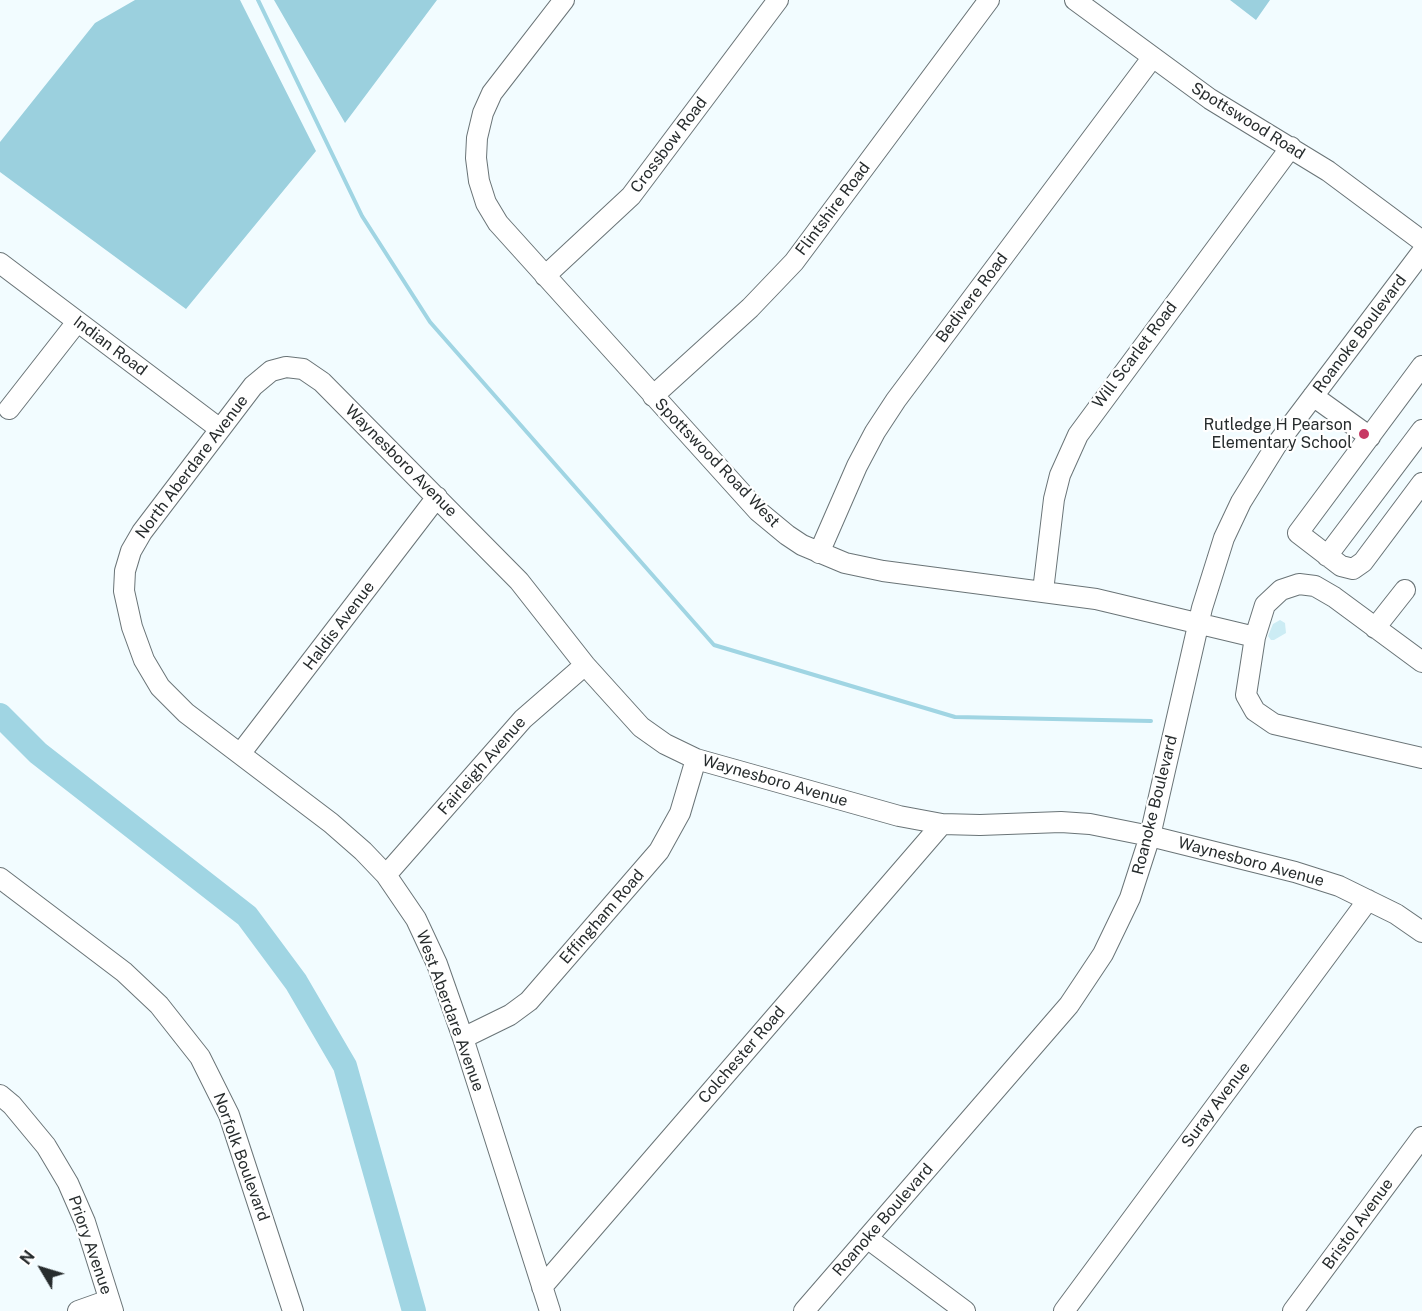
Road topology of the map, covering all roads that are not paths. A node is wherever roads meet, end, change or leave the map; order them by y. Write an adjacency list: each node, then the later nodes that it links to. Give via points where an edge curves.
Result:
1 (564, 0): 10 (street, Spottswood Road West, via 492,93 477,138 479,181 486,203 498,223)
2 (778, 0): 10 (street, Crossbow Road, via 631,196)
3 (988, 0): 14 (street, Flintshire Road, via 794,262 750,308)
4 (1075, 0): 5 (street, Spottswood Road)
5 (1152, 58): 6 (street, Spottswood Road, via 1210,99); 22 (street, Bedivere Road, via 896,400 857,466)
6 (1291, 147): 7 (street, Spottswood Road); 26 (street, Will Scarlet Road, via 1078,435 1054,499)
7 (1422, 241)
8 (1422, 252): 15 (street, Roanoke Boulevard)
9 (0, 263): 11 (street, Indian Road)
10 (545, 276): 14 (street, Spottswood Road West)
11 (77, 322): 16 (street); 17 (street, Indian Road)
12 (1422, 366): 19 (street)
13 (271, 371): 17 (street, North Aberdare Avenue, via 253,386); 21 (street, Waynesboro Avenue, via 286,367 303,369 322,382)
14 (653, 396): 22 (street, Spottswood Road West, via 758,511 787,535)
15 (1313, 396): 19 (street); 27 (street, Roanoke Boulevard, via 1241,502 1216,561)
16 (9, 409)
17 (220, 429): 24 (street, North Aberdare Avenue, via 142,532)
18 (1422, 430): 23 (street)
19 (1370, 437): 23 (street, via 1298,533)
20 (1422, 483): 23 (street, via 1363,562 1353,569)
21 (437, 497): 31 (street, Waynesboro Avenue, via 519,581); 32 (street, Haldis Avenue)
22 (819, 553): 26 (street, Spottswood Road West, via 883,571)
23 (1327, 556)
24 (125, 571): 32 (street, West Aberdare Avenue, via 124,591 132,627 144,660 160,687 186,713)
25 (1405, 590): 28 (street)
26 (1042, 591): 27 (street, Spottswood Road West, via 1096,598)
27 (1198, 623): 29 (street, Spottswood Road West); 36 (street, Roanoke Boulevard)
28 (1375, 628): 29 (street, via 1315,586 1299,584 1281,590 1265,605); 30 (street)
29 (1255, 637): 33 (street, via 1246,695 1255,711 1274,724)
30 (1422, 662)
31 (585, 665): 34 (street, Waynesboro Avenue, via 641,727); 37 (street, Fairleigh Avenue, via 523,719)
32 (240, 754): 37 (street, West Aberdare Avenue, via 331,824)
33 (1422, 758)
34 (696, 759): 35 (street, Waynesboro Avenue, via 899,816); 41 (street, Effingham Road, via 680,813 659,851 529,1001)
35 (942, 824): 36 (street, Waynesboro Avenue, via 1061,822); 45 (street, Colchester Road)
36 (1150, 836): 39 (street, Waynesboro Avenue, via 1295,872); 44 (street, Roanoke Boulevard, via 1130,898 1086,982)
37 (386, 875): 41 (street, West Aberdare Avenue, via 416,919 437,964)
38 (0, 878): 48 (street, Norfolk Boulevard, via 124,972 159,1005 200,1057 229,1115)
39 (1368, 900): 40 (street, Waynesboro Avenue); 52 (street, Suray Avenue)
40 (1422, 932)
41 (463, 1038): 45 (street, West Aberdare Avenue)
42 (4, 1105): 46 (street, Priory Avenue, via 46,1146 68,1183 85,1222)
43 (1422, 1137): 53 (street, Bristol Avenue)
44 (867, 1238): 50 (street, Roanoke Boulevard); 51 (street)
45 (542, 1287): 49 (street, West Aberdare Avenue)
46 (111, 1306): 47 (street)
47 (78, 1311)
48 (293, 1311)
49 (550, 1311)
50 (804, 1311)
51 (965, 1311)
52 (1064, 1311)
53 (1293, 1311)

